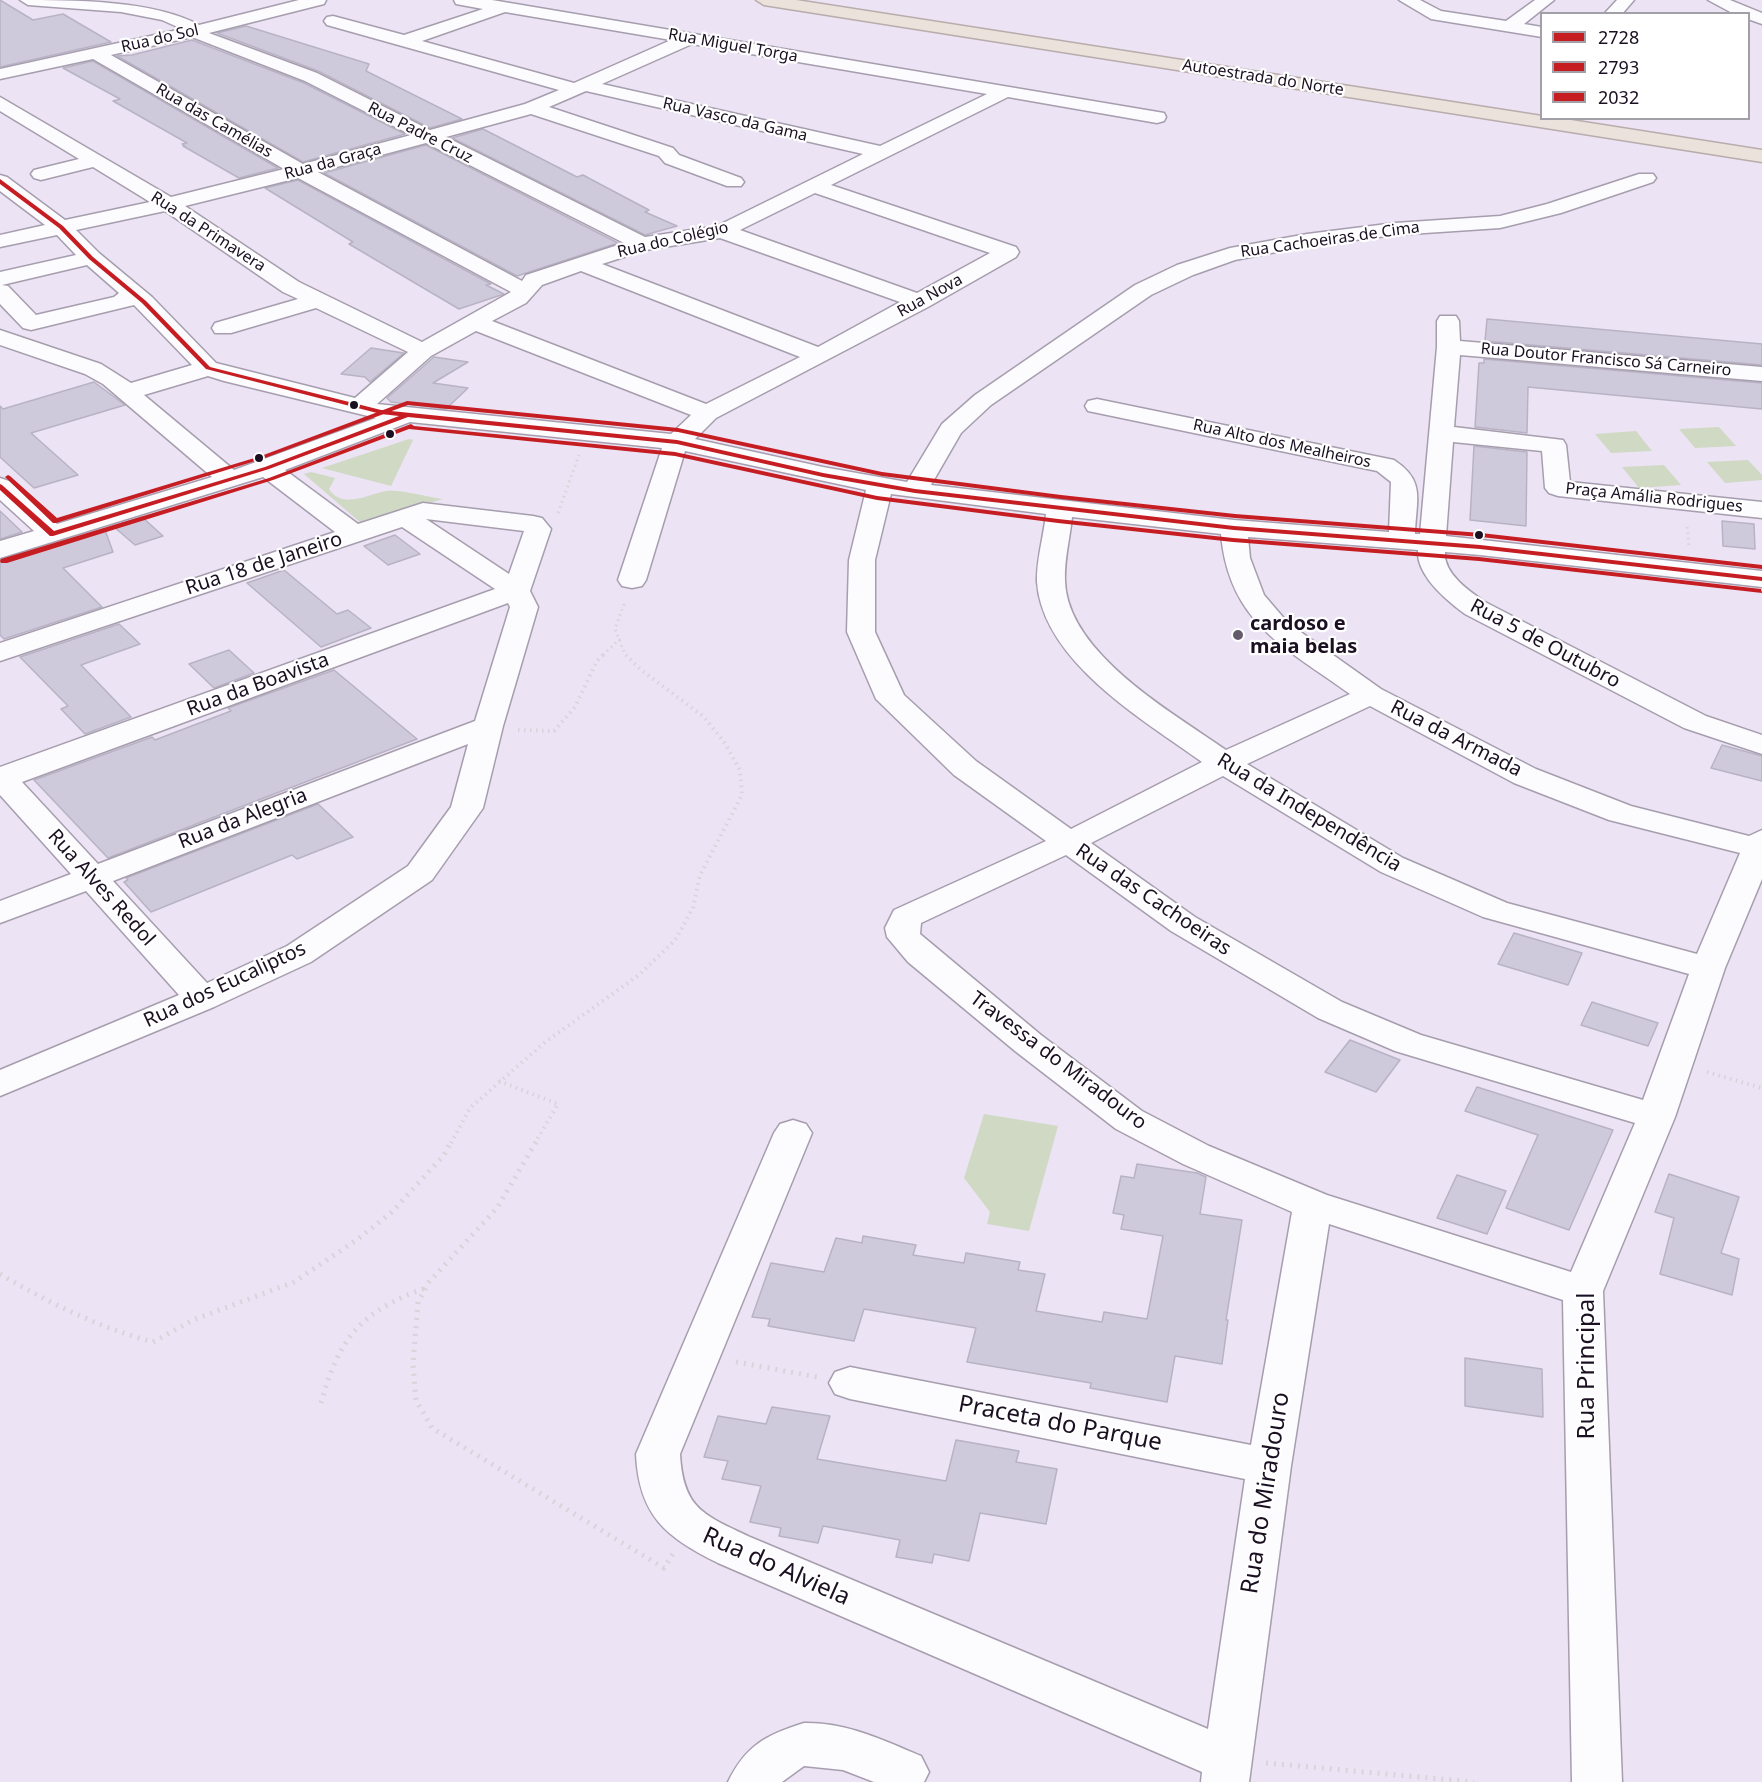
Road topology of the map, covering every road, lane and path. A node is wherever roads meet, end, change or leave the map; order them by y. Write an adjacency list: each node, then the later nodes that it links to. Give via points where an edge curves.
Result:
1 (28, 0): 15 (street, Rua Padre Cruz, via 155,11)
2 (318, 0): 15 (street, Rua do Sol)
3 (462, 0): 10 (street, Rua Miguel Torga)
4 (765, 0): 31 (highway, Autoestrada do Norte)
5 (846, 0): 24 (highway, Autoestrada do Norte)
6 (1407, 0): 14 (street, via 1437,15)
7 (1545, 0): 14 (street)
8 (1626, 0): 11 (street)
9 (1716, 0): 12 (street)
10 (503, 7): 17 (street, Rua Miguel Torga); 18 (street)
11 (1614, 12)
12 (1745, 12)
13 (333, 21): 18 (street, Rua Vasco da Gama)
14 (1510, 26): 16 (street)
15 (197, 30): 19 (street, Rua do Sol); 28 (street, Rua Padre Cruz, via 203,37 302,73)
16 (1540, 32)
17 (689, 39): 21 (street, Rua da Graça); 22 (street, Rua Miguel Torga)
18 (407, 40): 21 (street, Rua Vasco da Gama)
19 (95, 53): 20 (street, Rua do Sol); 33 (street, Rua das Camélias)
20 (0, 74)
21 (581, 88): 25 (street, Rua da Graça); 30 (street, Rua Vasco da Gama)
22 (1003, 93): 26 (street, Rua Miguel Torga); 30 (street, Rua do Colégio)
23 (0, 103): 32 (street, Rua da Primavera)
24 (1540, 107)
25 (532, 108): 28 (street, Rua da Graça); 37 (street, via 666,152 672,159)
26 (1157, 117)
27 (1628, 120): 29 (highway)
28 (427, 138): 33 (street, Rua da Graça); 43 (street, Rua Padre Cruz)
29 (1762, 141)
30 (884, 153): 38 (street, Rua do Colégio)
31 (1762, 156)
32 (94, 161): 34 (street); 39 (street, Rua da Primavera)
33 (301, 171): 39 (street, Rua da Graça); 47 (street, Rua das Camélias)
34 (41, 174)
35 (1646, 178): 72 (street, Rua Cachoeiras de Cima, via 1554,209 1500,222 1307,240 1230,254 1185,270 1143,290 983,400 951,429)
36 (0, 181): 40 (street)
37 (734, 182)
38 (816, 187): 41 (street, Rua do Colégio); 51 (street, Rua Nova, via 1008,252)
39 (168, 204): 40 (street, Rua da Graça); 50 (street, Rua da Primavera, via 291,287)
40 (61, 227): 42 (street, Rua da Graça); 44 (street)
41 (722, 231): 43 (street, Rua do Colégio); 51 (street)
42 (0, 241)
43 (642, 244): 45 (street, Rua do Colégio)
44 (91, 258): 46 (street); 49 (street)
45 (581, 264): 47 (street, Rua do Colégio, via 534,280); 57 (street)
46 (0, 279)
47 (523, 290): 52 (street, Rua do Colégio, via 518,298)
48 (0, 291): 49 (street, via 31,323)
49 (136, 295): 58 (street)
50 (318, 300): 53 (street); 56 (street, Rua da Primavera)
51 (920, 302): 57 (street, Rua Nova)
52 (476, 323): 56 (street, Rua do Colégio); 63 (street)
53 (223, 328)
54 (1449, 334): 59 (street, Rua Doutor Francisco Sá Carneiro); 66 (street, Rua 5 de Outubro)
55 (0, 337): 60 (street, via 93,369)
56 (423, 351): 62 (street, Rua do Colégio)
57 (819, 356): 63 (street, Rua Nova)
58 (208, 368): 60 (street); 62 (street)
59 (1762, 374)
60 (127, 392): 69 (street)
61 (1096, 406): 81 (street, Rua Alto dos Mealheiros, via 1385,465 1404,482)
62 (359, 407): 64 (street)
63 (707, 413): 67 (street, Rua Nova)
64 (407, 415): 65 (street); 68 (street)
65 (588, 432): 67 (street); 77 (path, via 551,525)
66 (1440, 433): 73 (street, Praça Amália Rodrigues, via 1554,445 1558,488); 82 (street, Rua 5 de Outubro)
67 (677, 442): 71 (street); 86 (street)
68 (267, 468): 69 (street); 80 (street)
69 (230, 479): 79 (street)
70 (0, 486): 79 (street)
71 (880, 486): 72 (street); 95 (street, Rua das Cachoeiras, via 862,560 861,632 891,699 965,768)
72 (915, 491): 74 (street)
73 (1685, 502): 75 (street, Praça Amália Rodrigues); 84 (path)
74 (1060, 509): 78 (street); 93 (street, Rua da Independência, via 1051,582 1064,628 1112,684)
75 (1762, 510)
76 (405, 517): 77 (street, Rua 18 de Janeiro, via 423,511); 80 (street, Rua 18 de Janeiro); 87 (street)
77 (535, 527): 87 (street, Rua dos Eucaliptos)
78 (1234, 528): 81 (street); 90 (street, Rua da Armada, via 1237,558 1251,597 1278,630)
79 (53, 534): 83 (street)
80 (355, 534): 89 (street, Rua 18 de Janeiro)
81 (1402, 541): 82 (street)
82 (1432, 544): 84 (street); 92 (street, Rua 5 de Outubro, via 1431,560 1442,579 1456,596 1474,608 1695,722)
83 (0, 550)
84 (1692, 571): 85 (street)
85 (1762, 579)
86 (632, 580): 88 (path, via 615,628)
87 (516, 591): 91 (street, Rua dos Eucaliptos, via 524,607); 94 (street, Rua da Boavista)
88 (620, 639): 91 (path, via 597,661 575,707 554,731); 102 (path, via 625,654 641,670 703,716 724,742 740,770 742,795 700,875 693,908 675,940 639,975 544,1043)
89 (0, 652)
90 (1371, 695): 93 (street); 96 (street, Rua da Armada, via 1525,776 1620,813)
91 (487, 728): 97 (street, Rua da Alegria); 100 (street, Rua dos Eucaliptos, via 467,808 420,873 299,954)
92 (1762, 746)
93 (1224, 763): 95 (street); 99 (street, Rua da Independência, via 1392,865 1495,910)
94 (1, 778): 97 (street, Rua Alves Redol)
95 (1067, 843): 105 (street, Rua das Cachoeiras, via 1183,924 1330,1010 1408,1043); 107 (street, Travessa do Miradouro, via 906,916 904,937 1028,1043 1130,1120 1196,1155)
96 (1760, 844): 99 (street, Rua Principal)
97 (90, 877): 98 (street, Rua da Alegria); 100 (street, Rua Alves Redol)
98 (0, 913)
99 (1708, 968): 101 (street, Rua Principal)
100 (202, 999): 103 (street, Rua dos Eucaliptos)
101 (1675, 1063): 104 (path); 105 (street, Rua Principal)
102 (499, 1081): 108 (path, via 470,1108 432,1169 392,1212 358,1239 294,1282 193,1320 153,1342 75,1317); 109 (path, via 558,1104 497,1208)
103 (0, 1084)
104 (1762, 1088)
105 (1656, 1116): 110 (street, Rua Principal)
106 (793, 1133): 111 (street, Rua do Alviela)
107 (1313, 1204): 110 (street, Travessa do Miradouro); 114 (street, Rua do Miradouro)
108 (0, 1274)
109 (426, 1288): 113 (path, via 394,1298 353,1331 333,1363); 115 (path, via 418,1302 413,1364 416,1400 432,1428 664,1568)
110 (1583, 1291): 120 (street, Rua Principal)
111 (699, 1355): 112 (path); 115 (street, Rua do Alviela, via 658,1454 658,1479 670,1507)
112 (850, 1383): 114 (street, Praceta do Parque)
113 (321, 1403)
114 (1269, 1466): 116 (street, Rua do Miradouro)
115 (688, 1528): 116 (street, Rua do Alviela)
116 (1226, 1771): 119 (path)
117 (908, 1779): 118 (street, via 854,1749 814,1742 782,1751)
118 (753, 1782)
119 (1473, 1782)
120 (1597, 1782)

